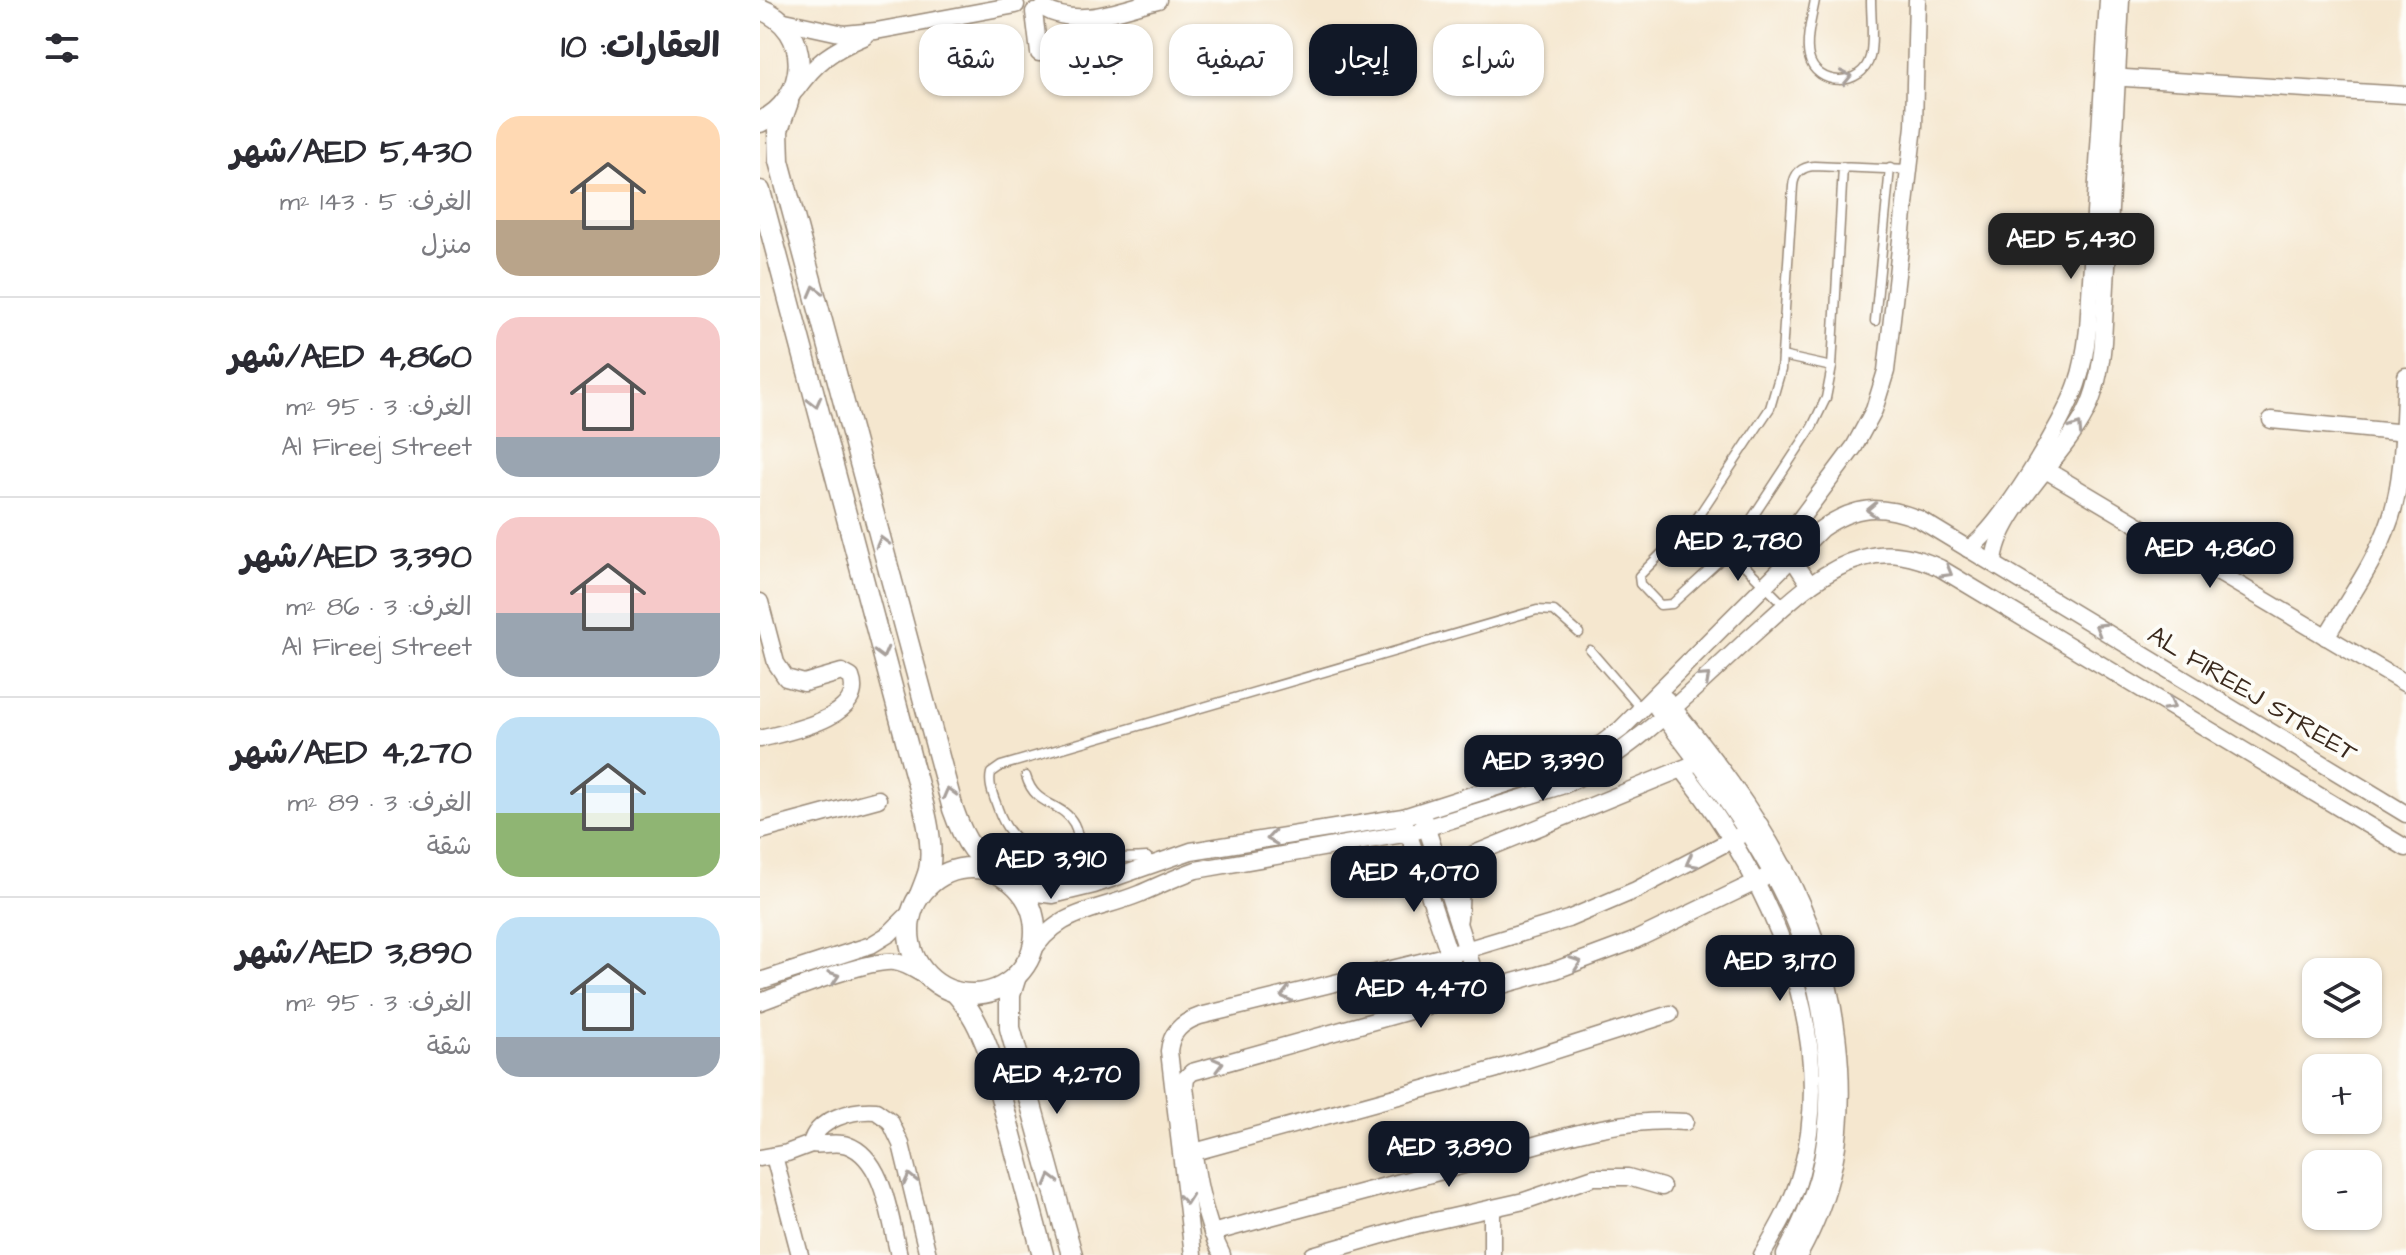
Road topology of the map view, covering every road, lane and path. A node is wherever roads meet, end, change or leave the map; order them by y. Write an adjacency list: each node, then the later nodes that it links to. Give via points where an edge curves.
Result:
1 (991, 0): 10 (street)
2 (1158, 0): 8 (street, via 1082,18 1062,17)
3 (1815, 0): 4 (lane, one-way to 4, via 1809,56 1819,73 1839,80 1852,78 1868,64)
4 (1871, 0)
5 (1917, 0): 19 (street)
6 (1015, 2): 8 (street, via 1024,11); 10 (street)
7 (2115, 2): 13 (street)
8 (1042, 7): 12 (street)
9 (767, 12): 11 (street, via 844,34); 15 (street, via 789,30 799,55)
10 (970, 13): 11 (street)
11 (876, 31): 15 (street, via 829,53)
12 (1039, 53)
13 (2110, 77): 14 (street); 27 (street, via 2096,330)
14 (2406, 95)
15 (790, 98): 16 (street); 61 (street, one-way to 15, via 978,858 953,809 779,161 778,130)
16 (760, 122)
17 (1843, 167): 18 (lane); 22 (lane, via 1807,167 1794,180); 23 (lane)
18 (1890, 168): 19 (lane); 21 (lane)
19 (1909, 170): 31 (street, via 1881,391 1854,447 1792,529)
20 (760, 191): 63 (street, one-way to 63, via 927,829 929,872)
21 (1875, 321)
22 (1782, 356): 23 (lane); 28 (lane, via 1770,408)
23 (1832, 367): 30 (lane, via 1826,398 1812,427)
24 (2406, 376): 26 (street)
25 (2271, 420): 26 (street)
26 (2404, 432): 38 (street, via 2396,496 2384,535)
27 (2041, 466): 29 (street, via 1991,531); 32 (street, via 2004,526); 38 (street)
28 (1697, 518): 30 (lane); 30 (lane, via 1639,576 1657,603 1672,604)
29 (1968, 549): 31 (street, AL FIREEJ STREET, one-way to 31, via 1919,519 1878,508 1838,517); 32 (street, AL FIREEJ STREET)
30 (1731, 550): 33 (lane)
31 (1792, 557): 33 (street, AL FIREEJ STREET); 34 (street)
32 (1994, 564): 49 (street, AL FIREEJ STREET, one-way to 32)
33 (1765, 585): 36 (lane); 41 (street, AL FIREEJ STREET)
34 (1810, 585): 36 (street, AL FIREEJ STREET); 54 (street, AL FIREEJ STREET, one-way to 54, via 1864,557 1903,555 1922,560)
35 (760, 602): 43 (street, via 776,663 786,678 804,683 842,672 854,683 848,701 832,717)
36 (1785, 606): 42 (street, AL FIREEJ STREET, one-way to 36)
37 (1579, 633): 56 (lane, via 1554,611 1537,610 994,770 990,785 1013,836 1039,852)
38 (2326, 637): 40 (street)
39 (1590, 650): 41 (lane)
40 (2406, 684)
41 (1651, 700): 42 (street); 48 (street, AL FIREEJ STREET, via 1601,744 1556,768)
42 (1667, 711): 44 (street); 51 (street, AL FIREEJ STREET, via 1587,774 1539,795)
43 (760, 739)
44 (1706, 760): 45 (street); 53 (street)
45 (1682, 769): 53 (street); 64 (street, via 1474,854 1462,870)
46 (1026, 776): 56 (lane, via 1037,797 1076,826)
47 (878, 799): 52 (street)
48 (1422, 812): 50 (street, AL FIREEJ STREET); 51 (street)
49 (2406, 814)
50 (1406, 825): 51 (street, AL FIREEJ STREET); 55 (street, AL FIREEJ STREET, one-way to 55); 58 (street, AL FIREEJ STREET); 66 (street)
51 (1427, 828): 64 (street)
52 (760, 831)
53 (1747, 832): 59 (street); 60 (street); 65 (street, one-way to 65, via 1603,905)
54 (2406, 848)
55 (1191, 851): 57 (street, AL FIREEJ STREET); 58 (street)
56 (1080, 856): 57 (lane, via 1147,857)
57 (1147, 865): 61 (street, AL FIREEJ STREET, via 1053,895); 62 (street)
58 (1196, 870): 62 (street, AL FIREEJ STREET)
59 (1778, 871): 60 (street); 76 (street)
60 (1756, 883): 72 (street, one-way to 60, via 1631,942); 93 (street, via 1797,990 1811,1082 1801,1171)
61 (1013, 885): 63 (street, via 983,869 960,869 938,878); 67 (street, via 1030,906 1034,923)
62 (1149, 889): 67 (street, AL FIREEJ STREET, via 1061,922 1041,937)
63 (916, 903): 69 (street, via 909,940); 70 (street, via 889,934 871,945)
64 (1458, 923): 65 (street)
65 (1467, 950): 66 (street); 72 (street)
66 (1449, 955): 73 (street); 79 (street, one-way to 79, via 1184,1023 1173,1035 1169,1051)
67 (1029, 957): 68 (street)
68 (1016, 976): 71 (street, via 988,992); 88 (street, one-way to 68, via 1010,1028)
69 (929, 978): 71 (street); 74 (street, one-way to 69, via 893,962)
70 (760, 981)
71 (955, 992): 87 (street, via 971,1010 989,1052)
72 (1481, 993): 73 (street)
73 (1464, 998): 79 (street, one-way to 73, via 1185,1083 1192,1072)
74 (760, 1002)
75 (1670, 1014): 79 (street, via 1497,1069)
76 (1829, 1030): 94 (street, via 1823,1158); 95 (street, via 1840,1079 1838,1147 1822,1205)
77 (1685, 1122): 83 (street, via 1632,1123 1570,1136)
78 (811, 1144): 80 (street); 85 (street, via 849,1146 871,1162); 86 (street, one-way to 78, via 901,1144 890,1121 876,1111 844,1114 825,1125)
79 (1188, 1153): 83 (street); 89 (street, one-way to 89)
80 (767, 1157): 84 (street)
81 (1662, 1187): 82 (street, via 1628,1177 1594,1177)
82 (1492, 1208): 91 (street); 92 (street)
83 (1212, 1233): 90 (street)
84 (800, 1255)
85 (899, 1255)
86 (928, 1255)
87 (1043, 1255)
88 (1072, 1255)
89 (1193, 1255)
90 (1222, 1255)
91 (1313, 1255)
92 (1492, 1255)
93 (1762, 1255)
94 (1785, 1255)
95 (1799, 1255)

